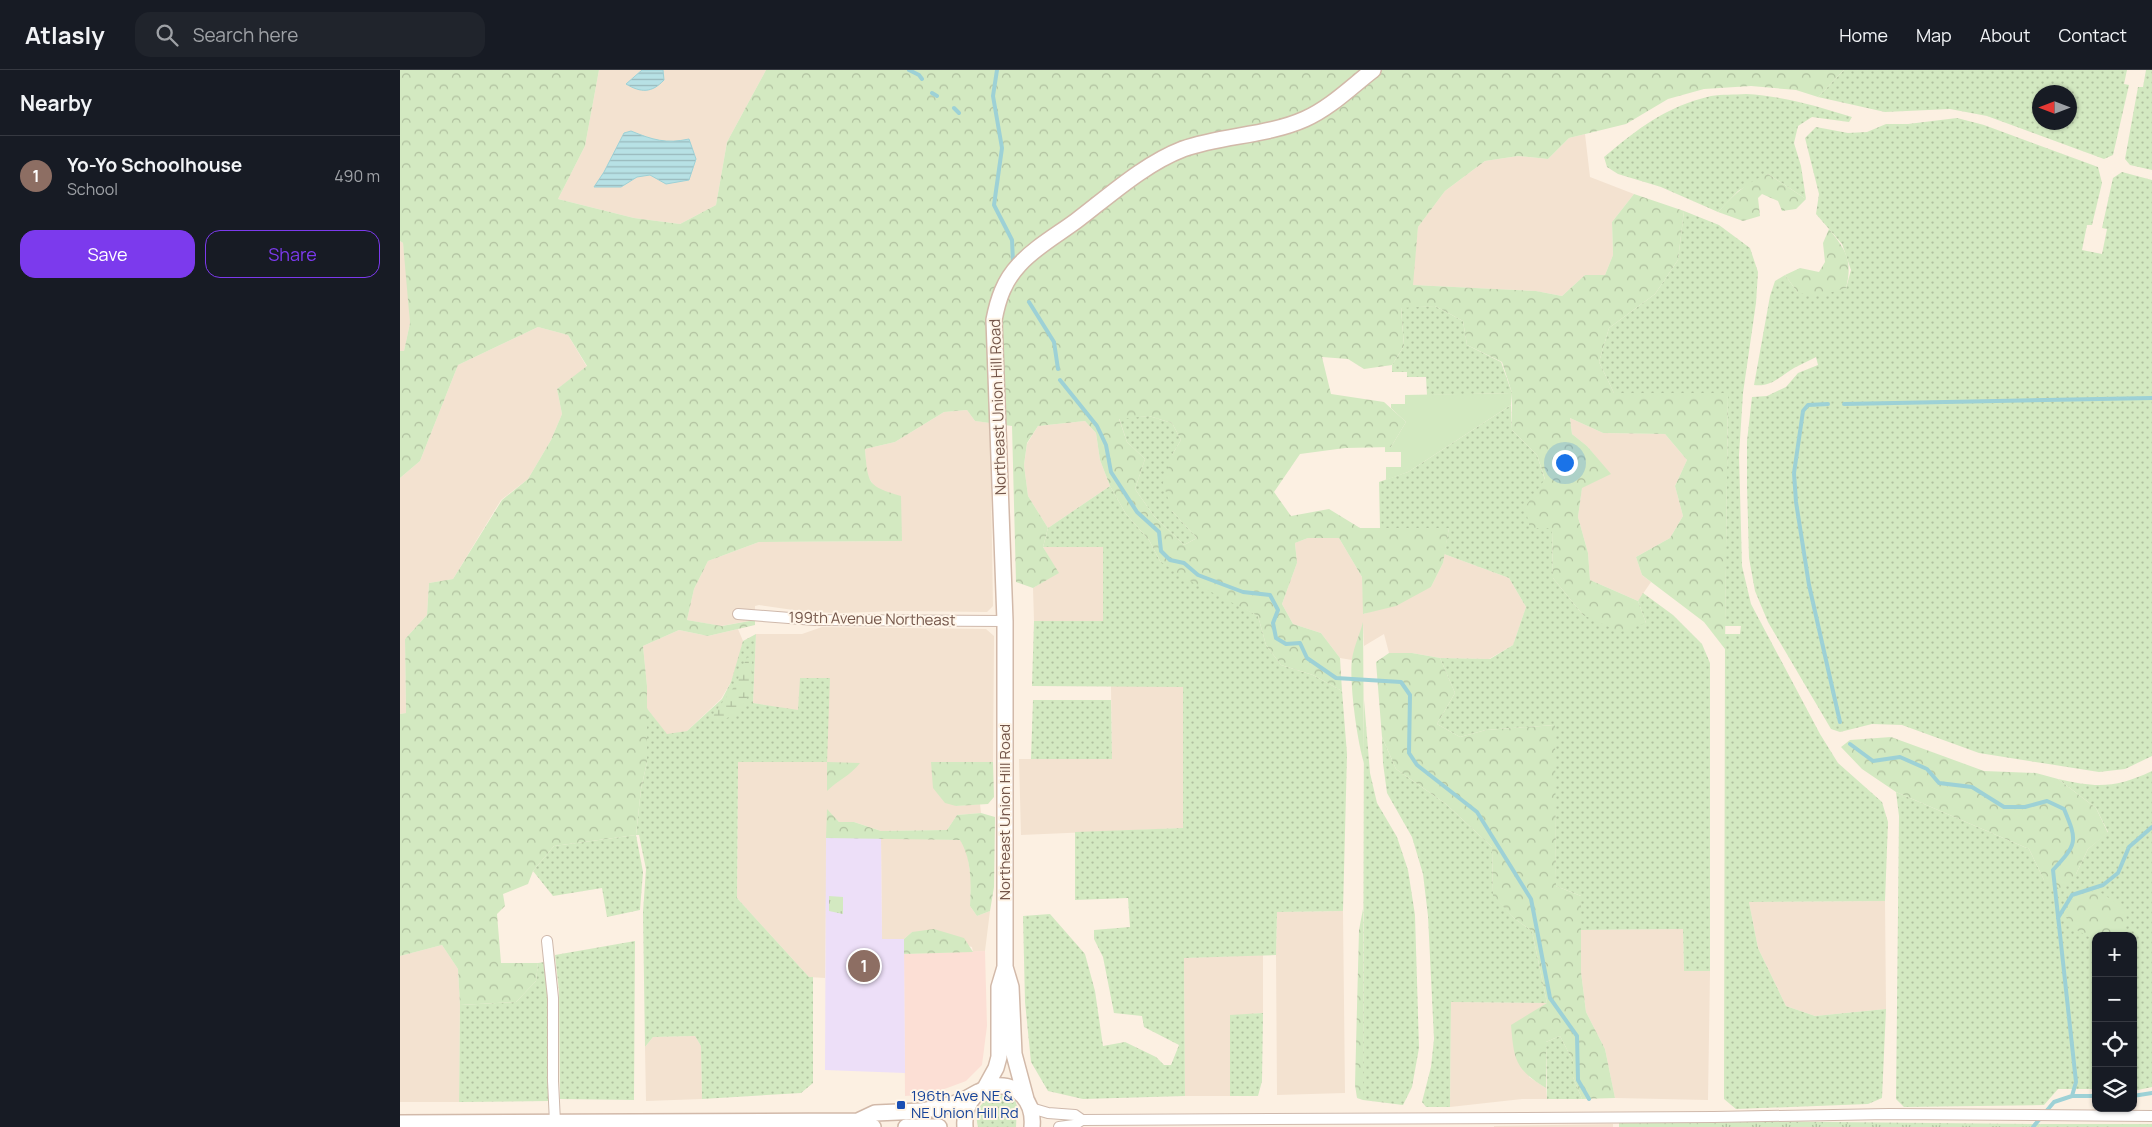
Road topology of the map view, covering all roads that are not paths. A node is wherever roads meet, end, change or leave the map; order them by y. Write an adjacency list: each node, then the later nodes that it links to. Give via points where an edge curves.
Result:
1 (1372, 70): 3 (street, Northeast Union Hill Road, via 1305,119 1183,150 1149,168 1039,248 1019,265 1005,285 994,320)
2 (738, 614): 3 (street, 199th Avenue Northeast, via 815,620)
3 (1005, 621): 5 (street, Northeast Union Hill Road)
4 (546, 941): 11 (street, via 554,998)
5 (1005, 967): 6 (street, Northeast Union Hill Road, via 999,987 996,1068); 7 (street, Northeast Union Hill Road, via 1011,987 1014,1054)
6 (982, 1090): 7 (street, via 996,1085 1008,1086); 10 (street, via 960,1102 941,1107 875,1113); 16 (street, Northeast Union Hill Road, via 966,1108)
7 (1029, 1103): 9 (street, via 1048,1113 1075,1116); 17 (street, Northeast Union Hill Road)
8 (2152, 1116): 9 (street, via 1889,1114)
9 (1082, 1120): 18 (street)
10 (858, 1121): 11 (street); 13 (street)
11 (555, 1122): 12 (street)
12 (400, 1123)
13 (873, 1127)
14 (906, 1127): 15 (street)
15 (940, 1127)
16 (965, 1127)
17 (1032, 1127)
18 (1059, 1127)

